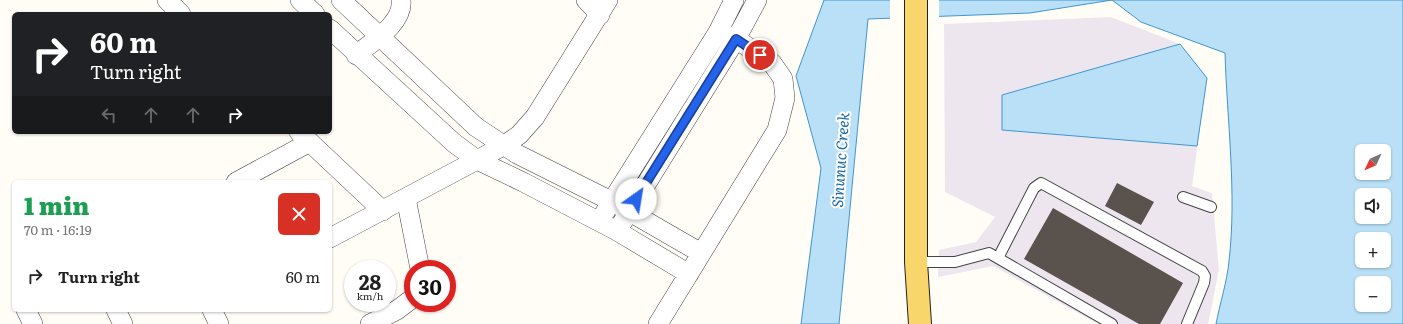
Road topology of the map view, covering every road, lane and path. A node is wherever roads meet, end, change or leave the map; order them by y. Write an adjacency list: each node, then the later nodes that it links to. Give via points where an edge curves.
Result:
1 (167, 0): 10 (street)
2 (300, 0): 11 (street)
3 (341, 0): 14 (street)
4 (401, 0): 14 (street, via 402,7 394,21)
5 (586, 0): 9 (street)
6 (734, 0): 13 (street)
7 (757, 0): 15 (street)
8 (916, 0): 33 (main road)
9 (604, 7): 18 (street, via 535,117)
10 (179, 12)
11 (313, 12)
12 (332, 31): 16 (street)
13 (718, 32): 15 (street); 23 (street)
14 (379, 37): 16 (street); 18 (street, via 476,127)
15 (736, 39): 26 (street); 30 (street, via 772,63 783,79 785,98 777,130)
16 (356, 55): 19 (street, via 454,143)
17 (304, 137): 20 (street); 25 (street)
18 (503, 146): 19 (street); 23 (street)
19 (477, 160): 22 (street); 27 (street)
20 (239, 180)
21 (1183, 197): 24 (lane)
22 (406, 198): 25 (street); 32 (street)
23 (611, 202): 26 (street); 27 (street)
24 (1211, 207)
25 (383, 211): 29 (street)
26 (628, 212): 28 (street); 30 (street)
27 (599, 222): 28 (street)
28 (617, 231): 34 (street)
29 (332, 237)
30 (700, 253): 34 (street)
31 (998, 258): 33 (lane, via 989,253 956,262); 45 (lane); 46 (lane, via 1034,188 1041,183 1202,271 1205,276 1204,283)
32 (418, 260)
33 (916, 262): 44 (main road)
34 (689, 274): 43 (street)
35 (404, 305): 42 (street)
36 (27, 312): 39 (street)
37 (117, 312): 40 (street)
38 (213, 312): 41 (street)
39 (33, 324)
40 (123, 324)
41 (219, 324)
42 (370, 324)
43 (658, 324)
44 (920, 324)
45 (1112, 324)
46 (1187, 324)

